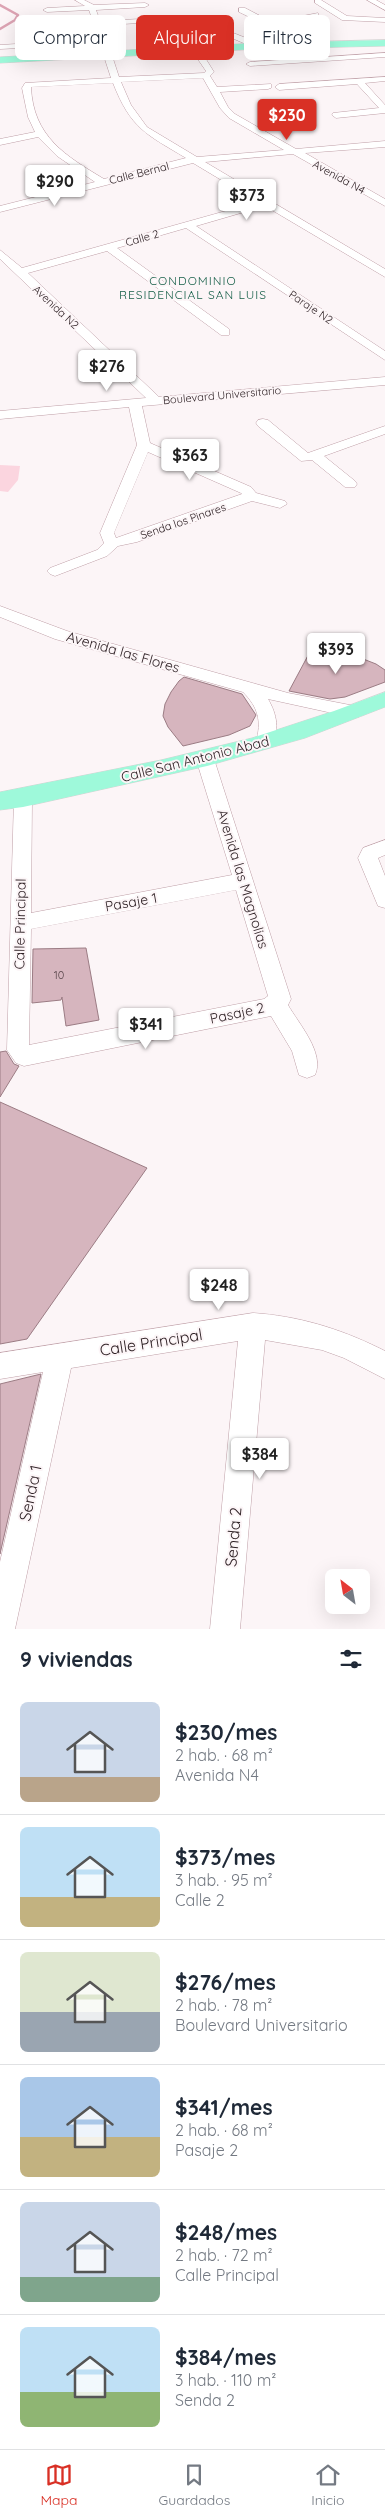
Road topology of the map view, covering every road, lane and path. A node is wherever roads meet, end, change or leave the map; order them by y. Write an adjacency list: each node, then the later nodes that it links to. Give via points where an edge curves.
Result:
1 (79, 0): 5 (street)
2 (371, 0): 6 (street)
3 (318, 1): 13 (street, via 345,18)
4 (145, 5): 5 (street)
5 (92, 7): 7 (street); 10 (street)
6 (385, 8)
7 (47, 10)
8 (242, 10): 12 (street)
9 (166, 12): 11 (street)
10 (95, 15)
11 (113, 15)
12 (252, 15)
13 (385, 20)
14 (126, 24): 15 (street, via 198,21)
15 (244, 40)
16 (385, 43): 17 (main road)
17 (330, 44)
18 (15, 45): 19 (street)
19 (0, 46)
20 (244, 47): 21 (main road)
21 (126, 53)
22 (385, 55): 27 (street)
23 (15, 59): 24 (main road)
24 (0, 60)
25 (110, 60): 29 (street)
26 (203, 60): 28 (street, via 210,72)
27 (250, 64)
28 (206, 75): 29 (street); 34 (street, Avenida N4)
29 (116, 79): 37 (street, via 28,85 30,110); 41 (street, via 136,122)
30 (385, 79): 31 (street)
31 (359, 81): 33 (street); 35 (street)
32 (268, 86): 34 (street)
33 (279, 87)
34 (216, 90): 40 (street, Avenida N4, via 227,112)
35 (385, 110): 36 (street)
36 (336, 114)
37 (40, 134): 38 (street); 42 (street, via 68,160)
38 (0, 142)
39 (385, 144): 40 (street, Calle Bernal)
40 (293, 153): 41 (street, Calle Bernal); 44 (street, Avenida N4)
41 (191, 160): 42 (street, Calle Bernal); 43 (street)
42 (102, 182): 45 (street, Calle Bernal)
43 (264, 203): 46 (street, Calle 2); 50 (street)
44 (385, 203)
45 (0, 209)
46 (188, 225): 47 (street, Calle 2); 52 (street, Paraje N2)
47 (109, 247): 49 (street, Calle 2); 51 (street)
48 (0, 254): 49 (street, Avenida N2)
49 (20, 272): 54 (street, Avenida N2)
50 (385, 274)
51 (225, 332)
52 (385, 356)
53 (383, 384): 54 (street, Boulevard Universitario)
54 (156, 401): 56 (street, Boulevard Universitario)
55 (0, 402): 57 (street)
56 (135, 403): 57 (street, Boulevard Universitario); 61 (street)
57 (5, 415)
58 (263, 423): 63 (street)
59 (385, 430): 60 (street)
60 (371, 435): 62 (street); 63 (street)
61 (144, 445): 65 (street, Senda los Pinares, via 246,490); 67 (street, via 107,533)
62 (385, 445)
63 (310, 456): 64 (street)
64 (350, 484)
65 (251, 496): 66 (street, Senda los Pinares); 67 (street, Senda los Pinares)
66 (280, 504)
67 (113, 543): 68 (street, Senda los Pinares, via 102,553)
68 (55, 571)
69 (0, 611): 70 (street, Avenida las Flores, via 61,635)
70 (248, 687): 72 (street, Avenida las Flores, via 307,704); 73 (street, via 266,707 269,730)
71 (385, 699): 72 (main road, Calle San Antonio Abad)
72 (355, 712): 73 (main road, Calle San Antonio Abad)
73 (265, 742): 74 (main road, Calle San Antonio Abad)
74 (205, 759): 75 (main road, Calle San Antonio Abad); 78 (street, Avenida las Magnolias)
75 (23, 798): 76 (main road, Calle San Antonio Abad); 80 (street, Calle Principal)
76 (0, 801)
77 (385, 847): 79 (street, via 370,852 368,858)
78 (243, 881): 80 (street, Pasaje 1); 81 (street, Avenida las Magnolias)
79 (385, 900)
80 (19, 923): 82 (street, Calle Principal)
81 (278, 1002): 82 (street, Pasaje 2, via 24,1056); 83 (street, via 303,1049)
82 (18, 1050)
83 (307, 1068)
84 (253, 1326): 85 (street, Calle Principal); 87 (street, Calle Principal, via 319,1335 364,1353); 89 (street, Senda 2)
85 (60, 1357): 86 (street, Calle Principal); 88 (street, Senda 1)
86 (0, 1366)
87 (385, 1366)
88 (0, 1629)
89 (225, 1629)

